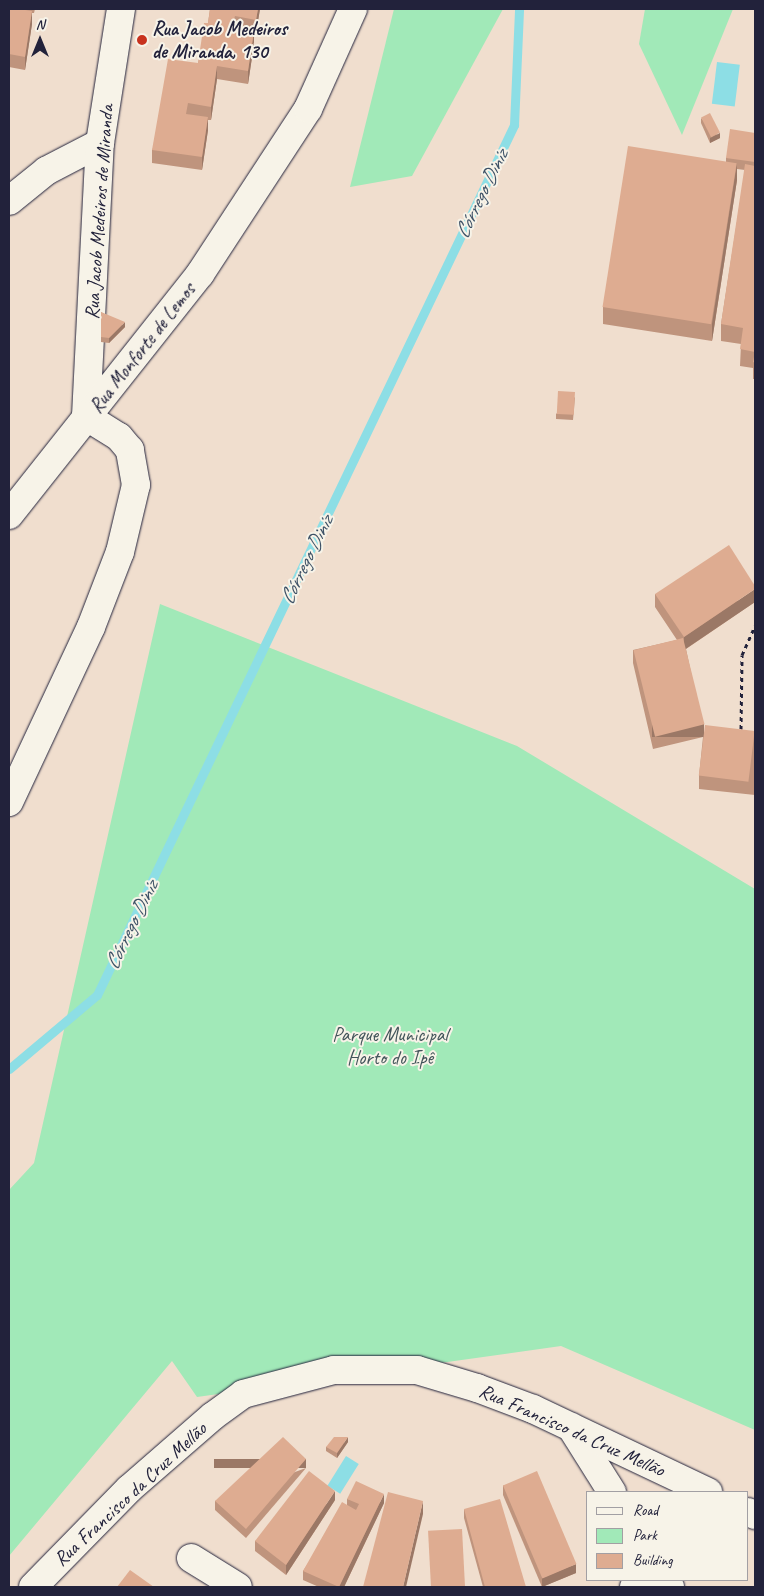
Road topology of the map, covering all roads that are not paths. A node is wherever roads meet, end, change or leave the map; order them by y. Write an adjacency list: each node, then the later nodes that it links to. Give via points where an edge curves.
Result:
1 (121, 9): 3 (street, Rua Jacob Medeiros de Miranda)
2 (353, 9): 5 (street, Rua Monforte de Lemos, via 308,109 200,274)
3 (100, 143): 4 (street, via 46,171); 5 (street, Rua Jacob Medeiros de Miranda)
4 (9, 201)
5 (86, 416): 6 (street); 7 (street, Rua Monforte de Lemos, via 119,437 130,450 136,485 120,552 91,627)
6 (9, 515)
7 (9, 802)
8 (571, 1427): 9 (street); 10 (street, Rua Francisco da Cruz Mellão); 12 (street, Rua Francisco da Cruz Mellão, via 477,1388 417,1370 334,1370 272,1384 243,1394 213,1416 129,1489)
9 (611, 1491)
10 (706, 1491)
11 (191, 1558): 13 (street)
12 (33, 1587)
13 (238, 1587)

